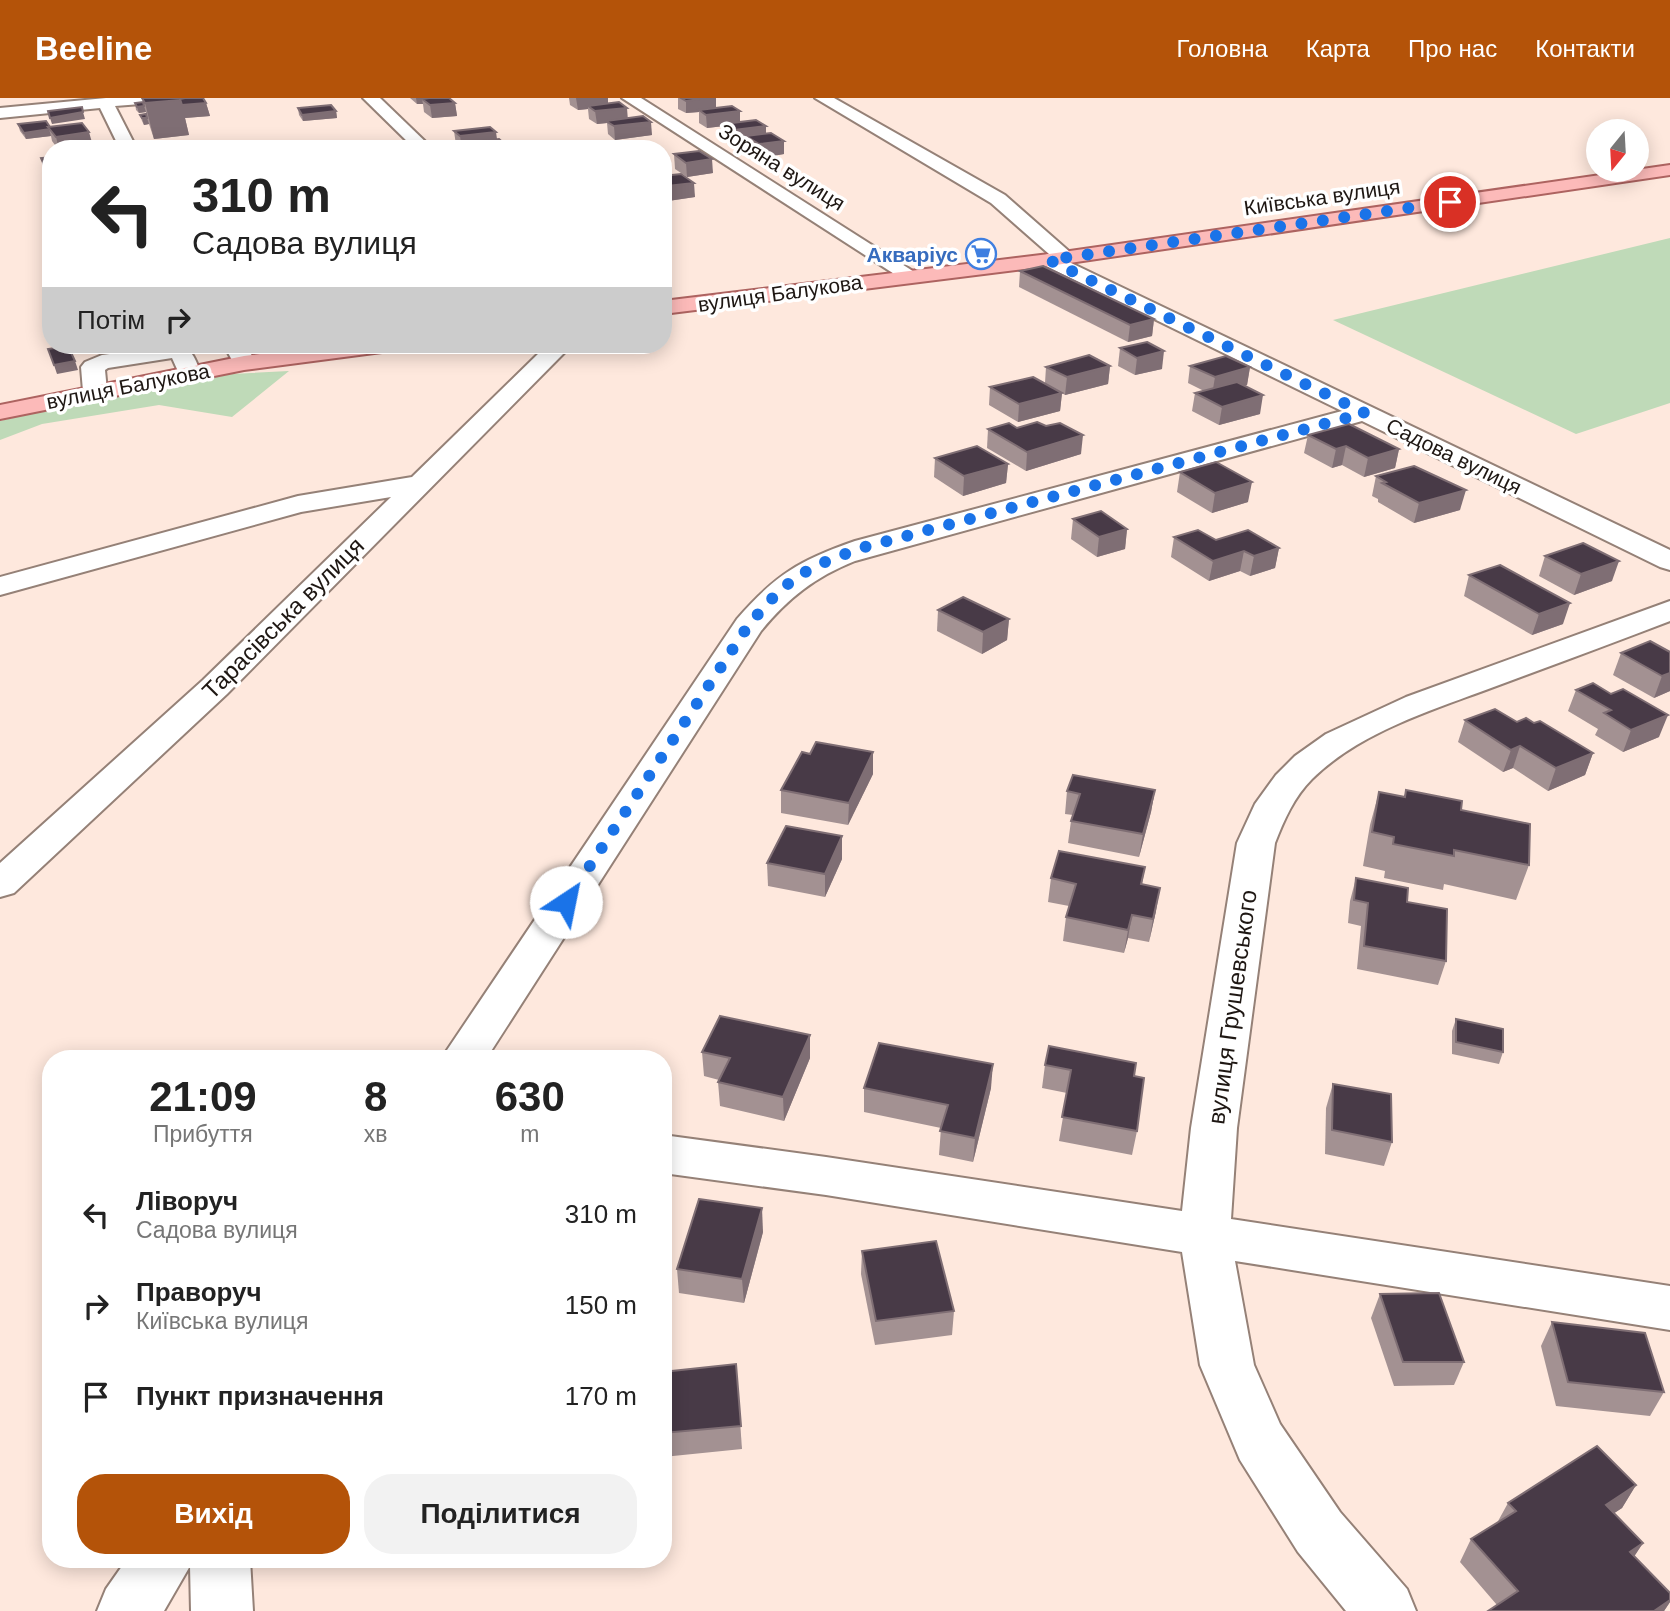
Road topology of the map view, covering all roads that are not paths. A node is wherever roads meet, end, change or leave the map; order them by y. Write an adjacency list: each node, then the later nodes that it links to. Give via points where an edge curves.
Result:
1 (154, 98): 5 (street)
2 (371, 98): 8 (street)
3 (631, 98): 11 (street, Зоряна вулиця)
4 (823, 98): 10 (street, Садова вулиця, via 998,199)
5 (105, 103): 6 (street); 7 (street)
6 (0, 113)
7 (124, 140)
8 (415, 140)
9 (1670, 170): 10 (main road, Київська вулиця)
10 (1057, 258): 11 (main road, вулиця Балукова); 16 (street, Садова вулиця)
11 (909, 275): 12 (main road, вулиця Балукова)
12 (672, 307)
13 (239, 354): 15 (main road, вулиця Балукова, via 189,373)
14 (551, 354): 17 (street, Тарасівська вулиця)
15 (0, 412)
16 (1365, 413): 18 (street, Садова вулиця); 22 (street, via 865,547 792,578 748,626)
17 (418, 484): 19 (street, via 298,504); 21 (street, Тарасівська вулиця, via 215,687)
18 (1670, 561)
19 (0, 586)
20 (1670, 610): 24 (street, вулиця Грушевського, via 1358,731 1320,754 1270,807 1254,856 1214,1128)
21 (0, 884)
22 (469, 1050)
23 (672, 1155): 24 (street)
24 (1205, 1236): 25 (street); 30 (street, вулиця Грушевського, via 1227,1365 1260,1442 1319,1532)
25 (1670, 1308)
26 (157, 1568): 28 (street)
27 (220, 1568): 29 (street)
28 (128, 1611)
29 (222, 1611)
30 (1385, 1611)

